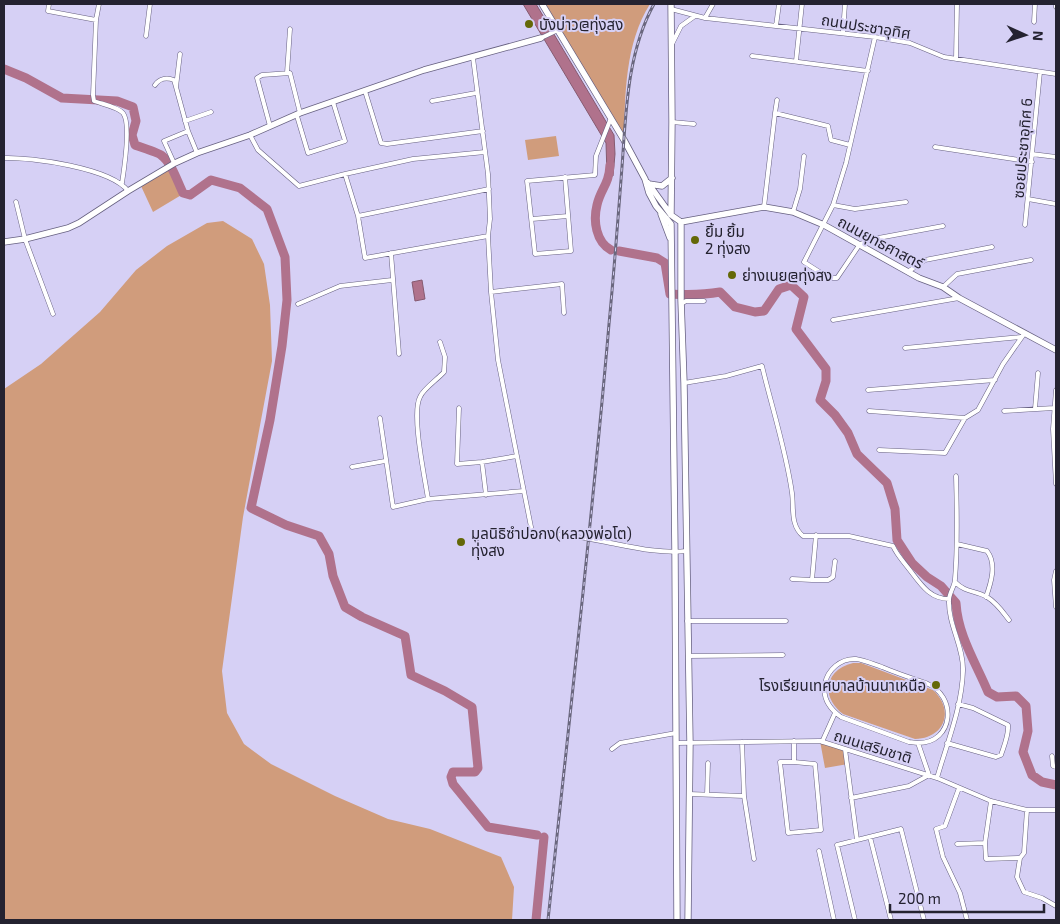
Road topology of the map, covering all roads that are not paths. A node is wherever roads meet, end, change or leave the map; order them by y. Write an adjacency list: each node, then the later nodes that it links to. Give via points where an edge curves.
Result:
1 (49, 4): 14 (street, via 48,11)
2 (99, 4): 14 (street)
3 (150, 4): 21 (street)
4 (542, 4): 19 (main road)
5 (713, 4): 13 (street)
6 (779, 4): 16 (street)
7 (802, 4): 17 (street)
8 (845, 4): 20 (street)
9 (957, 4): 28 (street)
10 (1035, 4): 15 (street)
11 (671, 6): 12 (street, ถนนประชาอุทิศ); 24 (main road)
12 (695, 16): 13 (street, ถนนประชาอุทิศ); 24 (street, via 681,26)
13 (705, 18): 16 (street, ถนนประชาอุทิศ)
14 (96, 20): 66 (street, via 94,99 123,112 126,119)
15 (1034, 22)
16 (776, 26): 17 (street, ถนนประชาอุทิศ)
17 (800, 28): 20 (street, ถนนประชาอุทิศ); 29 (street)
18 (290, 29): 32 (street)
19 (556, 32): 23 (street); 44 (main road)
20 (843, 32): 22 (street, ถนนประชาอุทิศ)
21 (146, 36)
22 (875, 37): 28 (street, ถนนประชาอุทิศ, via 910,43); 30 (street)
23 (541, 38): 27 (main road)
24 (671, 46): 46 (main road)
25 (180, 54): 35 (street)
26 (752, 56): 29 (street)
27 (473, 58): 36 (main road, via 424,70); 37 (street)
28 (956, 59): 31 (street, ถนนประชาอุทิศ)
29 (796, 61): 30 (street)
30 (868, 71): 52 (street)
31 (1040, 72): 33 (street, ถนนประชาอุทิศ); 56 (street, ซอยประชาอุทิศ 6)
32 (287, 73): 43 (street, via 290,73); 48 (street, via 257,78)
33 (1056, 74)
34 (155, 85): 35 (street, via 170,78)
35 (176, 87): 45 (street)
36 (365, 91): 40 (main road); 50 (street, via 381,143)
37 (476, 92): 39 (street); 50 (street)
38 (777, 100): 42 (street)
39 (432, 101)
40 (333, 102): 43 (main road); 43 (street, via 345,141 308,153)
41 (211, 112): 45 (street)
42 (775, 112): 52 (street, via 828,126 831,140); 75 (street)
43 (298, 115): 48 (main road)
44 (610, 120): 63 (street, via 596,156 595,175); 65 (main road)
45 (184, 121): 49 (street)
46 (672, 122): 47 (street); 64 (main road)
47 (694, 124)
48 (270, 126): 51 (main road)
49 (188, 131): 55 (street); 61 (street, via 164,141)
50 (483, 131): 54 (street)
51 (250, 136): 55 (main road); 62 (street, via 258,150 299,186)
52 (850, 145): 74 (street)
53 (935, 147): 60 (street)
54 (485, 152): 62 (street, via 413,159); 68 (street)
55 (197, 153): 61 (main road)
56 (1032, 154): 58 (street); 60 (street, ซอยประชาอุทิศ 6)
57 (804, 156): 77 (street)
58 (1056, 157)
59 (4, 158): 66 (street, via 63,164 106,175)
60 (1032, 162): 70 (street, ซอยประชาอุทิศ 6)
61 (174, 164): 69 (main road)
62 (345, 174): 79 (street)
63 (565, 177): 80 (street); 81 (street, via 527,181)
64 (672, 178): 67 (main road, via 662,186); 78 (main road)
65 (645, 179): 67 (main road); 76 (main road)
66 (122, 184): 69 (street)
67 (649, 184): 78 (main road)
68 (489, 189): 79 (street); 87 (street)
69 (128, 191): 88 (main road, via 79,223)
70 (1028, 199): 73 (street); 84 (street, ซอยประชาอุทิศ 6)
71 (16, 202): 88 (street)
72 (906, 202): 74 (street, via 855,210)
73 (1056, 204)
74 (833, 205): 85 (street)
75 (764, 207): 77 (main road, ถนนยุทธศาสตร์); 82 (main road, ถนนยุทธศาสตร์)
76 (660, 211): 83 (main road); 90 (main road)
77 (793, 212): 85 (main road, ถนนยุทธศาสตร์)
78 (671, 215): 82 (main road); 83 (street)
79 (358, 216): 93 (street, via 365,258)
80 (568, 216): 81 (street); 81 (street, via 571,251 535,254)
81 (532, 220)
82 (681, 222): 101 (main road)
83 (671, 224): 90 (main road)
84 (1025, 225)
85 (824, 226): 91 (main road, ถนนยุทธศาสตร์); 91 (street, via 804,262 829,278 837,278)
86 (943, 226): 91 (street)
87 (488, 236): 93 (street); 98 (street)
88 (25, 239): 89 (main road); 104 (street)
89 (4, 242)
90 (671, 242): 137 (main road)
91 (860, 244): 95 (main road, ถนนยุทธศาสตร์)
92 (992, 247): 95 (street, via 925,260)
93 (391, 253): 96 (street)
94 (1031, 260): 97 (street, via 957,274)
95 (909, 271): 97 (main road, ถนนยุทธศาสตร์)
96 (392, 280): 102 (street, via 340,286); 110 (street)
97 (944, 287): 99 (main road, ถนนยุทธศาสตร์)
98 (491, 292): 103 (street, via 562,284); 125 (street, via 498,360)
99 (959, 298): 105 (street); 106 (main road, ถนนยุทธศาสตร์)
100 (704, 301): 101 (street)
101 (681, 302): 113 (main road)
102 (298, 304)
103 (564, 313)
104 (53, 314)
105 (834, 320)
106 (1023, 335): 108 (street); 109 (main road, ถนนยุทธศาสตร์); 112 (street)
107 (440, 342): 133 (street, via 445,357 444,372 421,394 417,404)
108 (905, 348)
109 (1056, 350)
110 (399, 354)
111 (1038, 373): 118 (street)
112 (995, 380): 114 (street); 122 (street, via 978,410)
113 (684, 383): 134 (street, via 762,366 789,477 794,522 803,536); 136 (main road)
114 (868, 390)
115 (1056, 390): 117 (street)
116 (459, 408): 127 (street, via 456,464)
117 (1054, 408): 118 (street); 124 (street)
118 (1035, 409): 120 (street)
119 (869, 411): 122 (street)
120 (1004, 411)
121 (380, 418): 126 (street)
122 (965, 418): 123 (street, via 944,453)
123 (879, 450)
124 (1055, 452): 130 (street)
125 (517, 456): 127 (street); 131 (street)
126 (385, 461): 128 (street); 133 (street, via 393,507)
127 (482, 462): 132 (street)
128 (352, 466)
129 (956, 476): 135 (street)
130 (1056, 484)
131 (524, 491): 132 (street); 137 (street, via 532,532)
132 (486, 495): 133 (street)
133 (428, 500)
134 (816, 535): 141 (street); 144 (street, via 848,536 893,546 920,585 940,599)
135 (957, 544): 142 (street); 143 (street, via 989,554 992,580)
136 (687, 551): 137 (street); 147 (main road)
137 (675, 553): 153 (main road)
138 (835, 561): 141 (street, via 833,577)
139 (1056, 571): 145 (street)
140 (792, 579): 141 (street)
141 (812, 580)
142 (955, 582): 143 (street, via 962,589); 144 (street)
143 (986, 597): 146 (street, via 1000,607)
144 (949, 599): 151 (street, via 964,670)
145 (1056, 607)
146 (1009, 620)
147 (688, 621): 148 (street); 150 (main road)
148 (786, 621)
149 (784, 655): 150 (street)
150 (688, 656): 158 (main road)
151 (958, 704): 160 (street); 160 (street, via 1008,725 1002,755)
152 (835, 713): 156 (street); 159 (street); 159 (street, via 827,703 825,683 828,674 844,661 867,662 931,685 942,695 948,709 947,719 944,729 932,740)
153 (676, 733): 157 (main road); 161 (street, via 620,743)
154 (794, 741): 155 (street, ถนนเสริมชาติ); 156 (street, ถนนเสริมชาติ); 165 (street)
155 (742, 742): 158 (street, ถนนเสริมชาติ); 172 (street)
156 (822, 742): 162 (street, ถนนเสริมชาติ)
157 (676, 743): 158 (street, ถนนเสริมชาติ); 185 (main road)
158 (690, 743): 170 (main road)
159 (918, 743): 167 (street)
160 (947, 743): 168 (street)
161 (612, 749)
162 (846, 749): 167 (street, ถนนเสริมชาติ); 173 (street)
163 (1052, 756): 166 (street)
164 (708, 762): 171 (street)
165 (794, 762): 165 (street, via 815,764 821,830 788,833 780,762)
166 (1056, 767)
167 (929, 775): 168 (street, ถนนเสริมชาติ); 173 (street, via 909,786)
168 (937, 778): 169 (street, ถนนเสริมชาติ)
169 (959, 788): 174 (street, ถนนเสริมชาติ); 191 (street, via 944,826 936,829)
170 (689, 794): 171 (street); 186 (main road)
171 (707, 795): 172 (street)
172 (744, 796): 183 (street)
173 (851, 798): 178 (street)
174 (990, 800): 175 (street, ถนนเสริมชาติ); 179 (street)
175 (1028, 810): 176 (street, ถนนเสริมชาติ); 182 (street, via 1024,853)
176 (1056, 810)
177 (870, 837): 178 (street); 189 (street); 190 (street, via 901,829)
178 (857, 840): 188 (street, via 837,845)
179 (985, 843): 180 (street); 182 (street, via 986,858)
180 (958, 844)
181 (820, 851): 187 (street)
182 (1020, 858): 184 (street, via 1017,876 1024,892)
183 (754, 860)
184 (1056, 906)
185 (677, 920)
186 (688, 920)
187 (834, 920)
188 (855, 920)
189 (891, 920)
190 (924, 920)
191 (967, 920)

